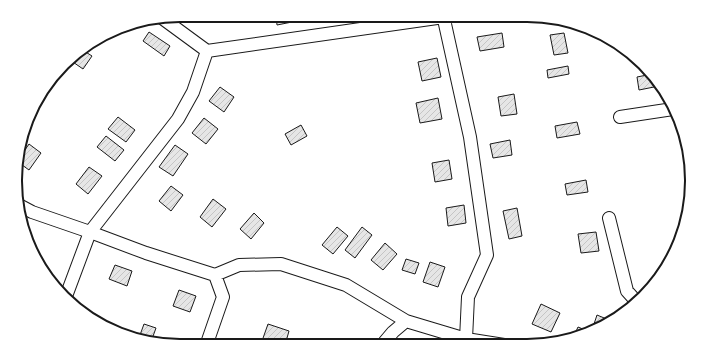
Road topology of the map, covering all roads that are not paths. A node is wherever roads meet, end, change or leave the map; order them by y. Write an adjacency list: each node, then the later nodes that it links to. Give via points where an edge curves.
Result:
1 (168, 22): 4 (street)
2 (408, 22): 4 (street)
3 (444, 22): 16 (street, via 470,137 487,255 468,297)
4 (207, 51): 9 (street, via 193,92 178,119)
5 (669, 110): 6 (street)
6 (620, 117)
7 (24, 208): 9 (street)
8 (609, 218): 12 (street, via 627,291)
9 (90, 232): 10 (street, via 146,253); 11 (street)
10 (215, 274): 13 (street, via 239,265 281,264 346,285); 14 (street, via 223,297)
11 (67, 292)
12 (633, 298)
13 (406, 321): 15 (street); 16 (street)
14 (208, 339)
15 (388, 339)
16 (466, 339)

